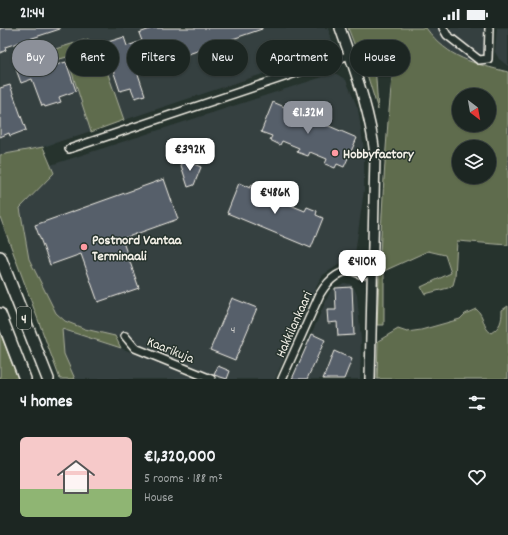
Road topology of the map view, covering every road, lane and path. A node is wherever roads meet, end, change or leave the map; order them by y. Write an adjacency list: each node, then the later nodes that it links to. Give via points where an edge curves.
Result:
1 (340, 28): 4 (main road)
2 (443, 28): 3 (street, via 447,36 479,60 488,59)
3 (489, 28)
4 (350, 55): 6 (street)
5 (356, 76): 8 (main road, via 372,127 375,155)
6 (69, 149)
7 (0, 257): 12 (highway, 4)
8 (371, 270): 14 (street, Hakkilankaari, via 363,275 350,270 333,277 324,288); 15 (main road)
9 (0, 314): 11 (highway, 4)
10 (125, 336): 13 (street, Kaarikuja, via 135,348)
11 (25, 379)
12 (48, 379)
13 (211, 379)
14 (282, 379)
15 (370, 379)

